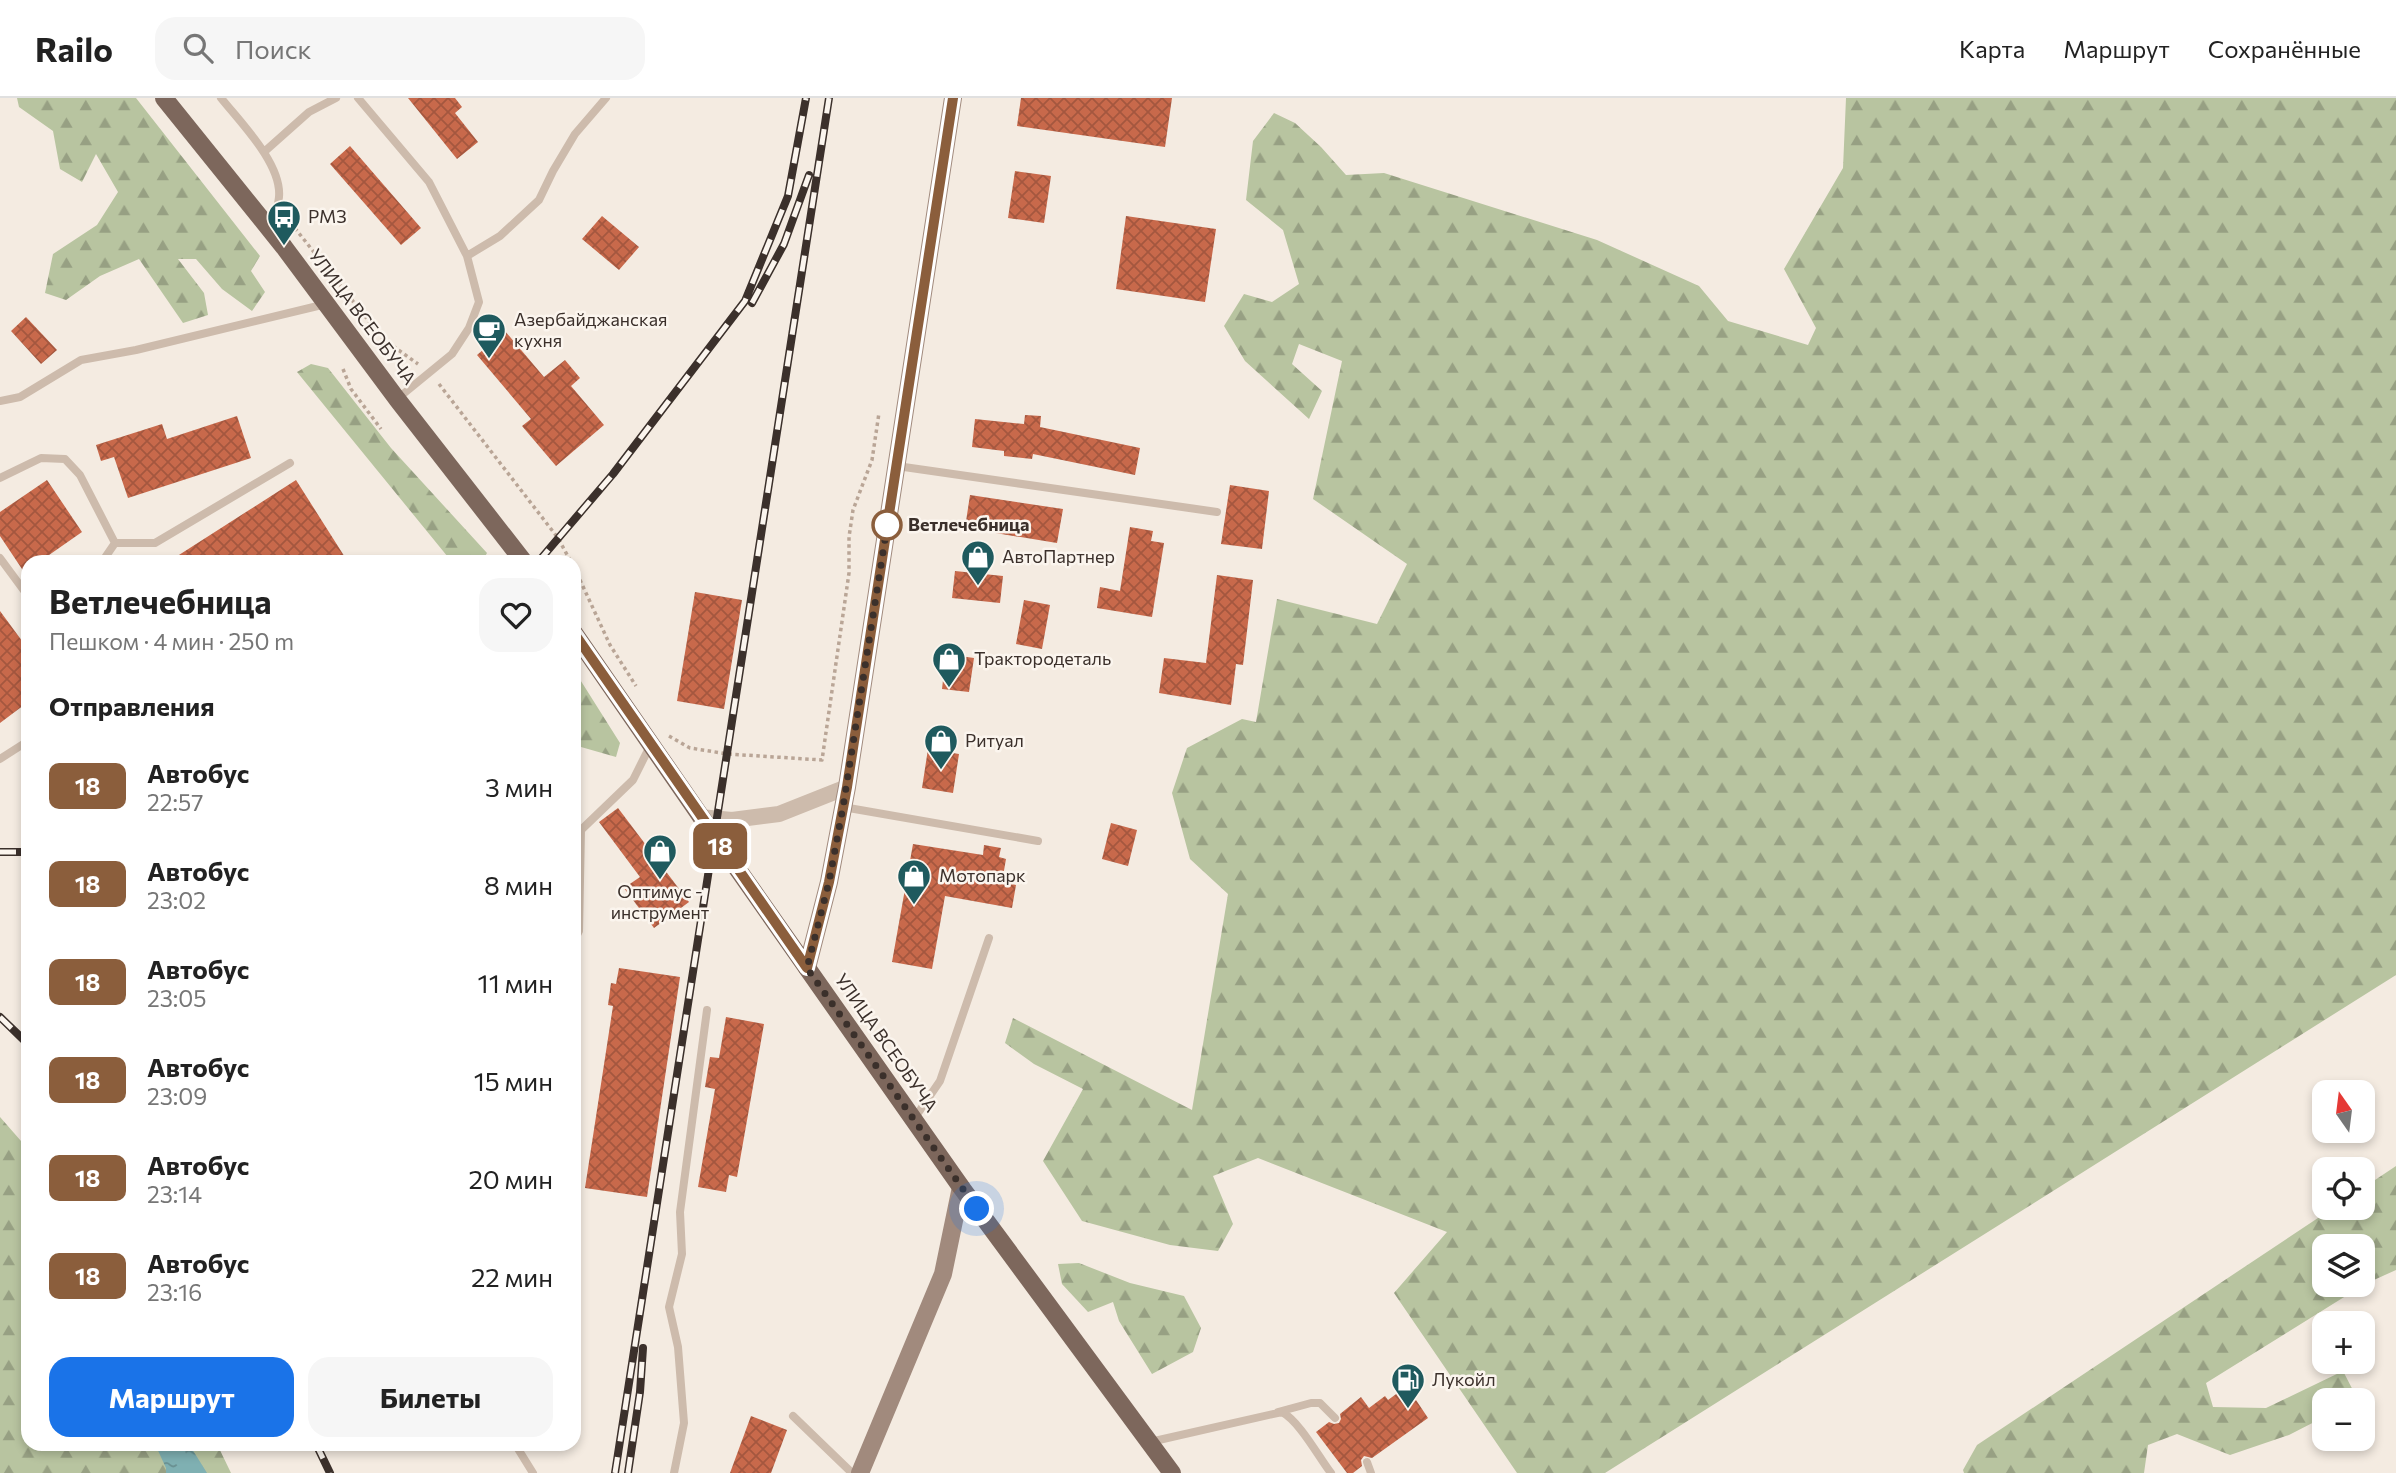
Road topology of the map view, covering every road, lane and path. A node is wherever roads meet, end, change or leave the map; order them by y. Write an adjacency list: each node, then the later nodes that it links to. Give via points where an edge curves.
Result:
1 (164, 98): 9 (main road, УЛИЦА ВСЕОБУЧА)
2 (221, 98): 7 (lane)
3 (336, 98): 7 (lane, via 309,112)
4 (358, 98): 10 (lane, via 429,182)
5 (606, 98): 10 (lane, via 575,134 539,200 500,236)
6 (953, 98): 19 (street)
7 (264, 152): 8 (lane)
8 (278, 179): 9 (lane, via 279,197); 13 (path, via 294,227 383,339)
9 (270, 230): 11 (main road, УЛИЦА ВСЕОБУЧА)
10 (467, 256): 13 (lane, via 479,302 452,354)
11 (326, 304): 14 (main road, УЛИЦА ВСЕОБУЧА); 15 (lane, via 80,360 20,397)
12 (343, 369): 17 (path, via 351,389)
13 (430, 372): 14 (lane); 25 (path)
14 (397, 399): 24 (main road, УЛИЦА ВСЕОБУЧА)
15 (0, 401)
16 (879, 413): 31 (path, via 872,460 853,510 849,573 822,760 728,754)
17 (381, 429)
18 (290, 463): 22 (lane, via 155,543)
19 (897, 466): 21 (lane); 34 (street)
20 (0, 478): 22 (lane, via 41,458 65,459 80,475)
21 (1217, 512)
22 (115, 543): 23 (lane)
23 (107, 555)
24 (519, 555)
25 (567, 555)
26 (0, 558): 28 (lane)
27 (581, 583): 30 (path, via 610,645)
28 (21, 586)
29 (581, 642): 31 (main road, УЛИЦА ВСЕОБУЧА)
30 (638, 690)
31 (659, 740): 36 (main road, УЛИЦА ВСЕОБУЧА); 37 (lane, via 634,780)
32 (21, 746): 33 (lane)
33 (0, 759)
34 (847, 787): 35 (street); 36 (street, via 779,814 732,820)
35 (843, 807): 38 (lane); 40 (street)
36 (700, 817): 40 (main road, УЛИЦА ВСЕОБУЧА)
37 (581, 826)
38 (1038, 841)
39 (989, 938): 42 (lane, via 940,1081)
40 (807, 968): 42 (main road, УЛИЦА ВСЕОБУЧА)
41 (707, 1010): 51 (lane, via 680,1212 682,1254 670,1307 684,1423)
42 (914, 1119): 43 (main road, УЛИЦА ВСЕОБУЧА)
43 (961, 1187): 47 (main road, УЛИЦА ВСЕОБУЧА); 53 (street, via 943,1274)
44 (1278, 1412): 46 (lane, via 1320,1403); 47 (lane); 55 (lane, via 1288,1416)
45 (793, 1416): 52 (lane)
46 (1335, 1418)
47 (1150, 1442): 54 (main road, УЛИЦА ВСЕОБУЧА)
48 (519, 1451): 50 (lane)
49 (1367, 1462): 56 (lane)
50 (533, 1473)
51 (674, 1473)
52 (852, 1473)
53 (860, 1473)
54 (1172, 1473)
55 (1331, 1473)
56 (1371, 1473)

